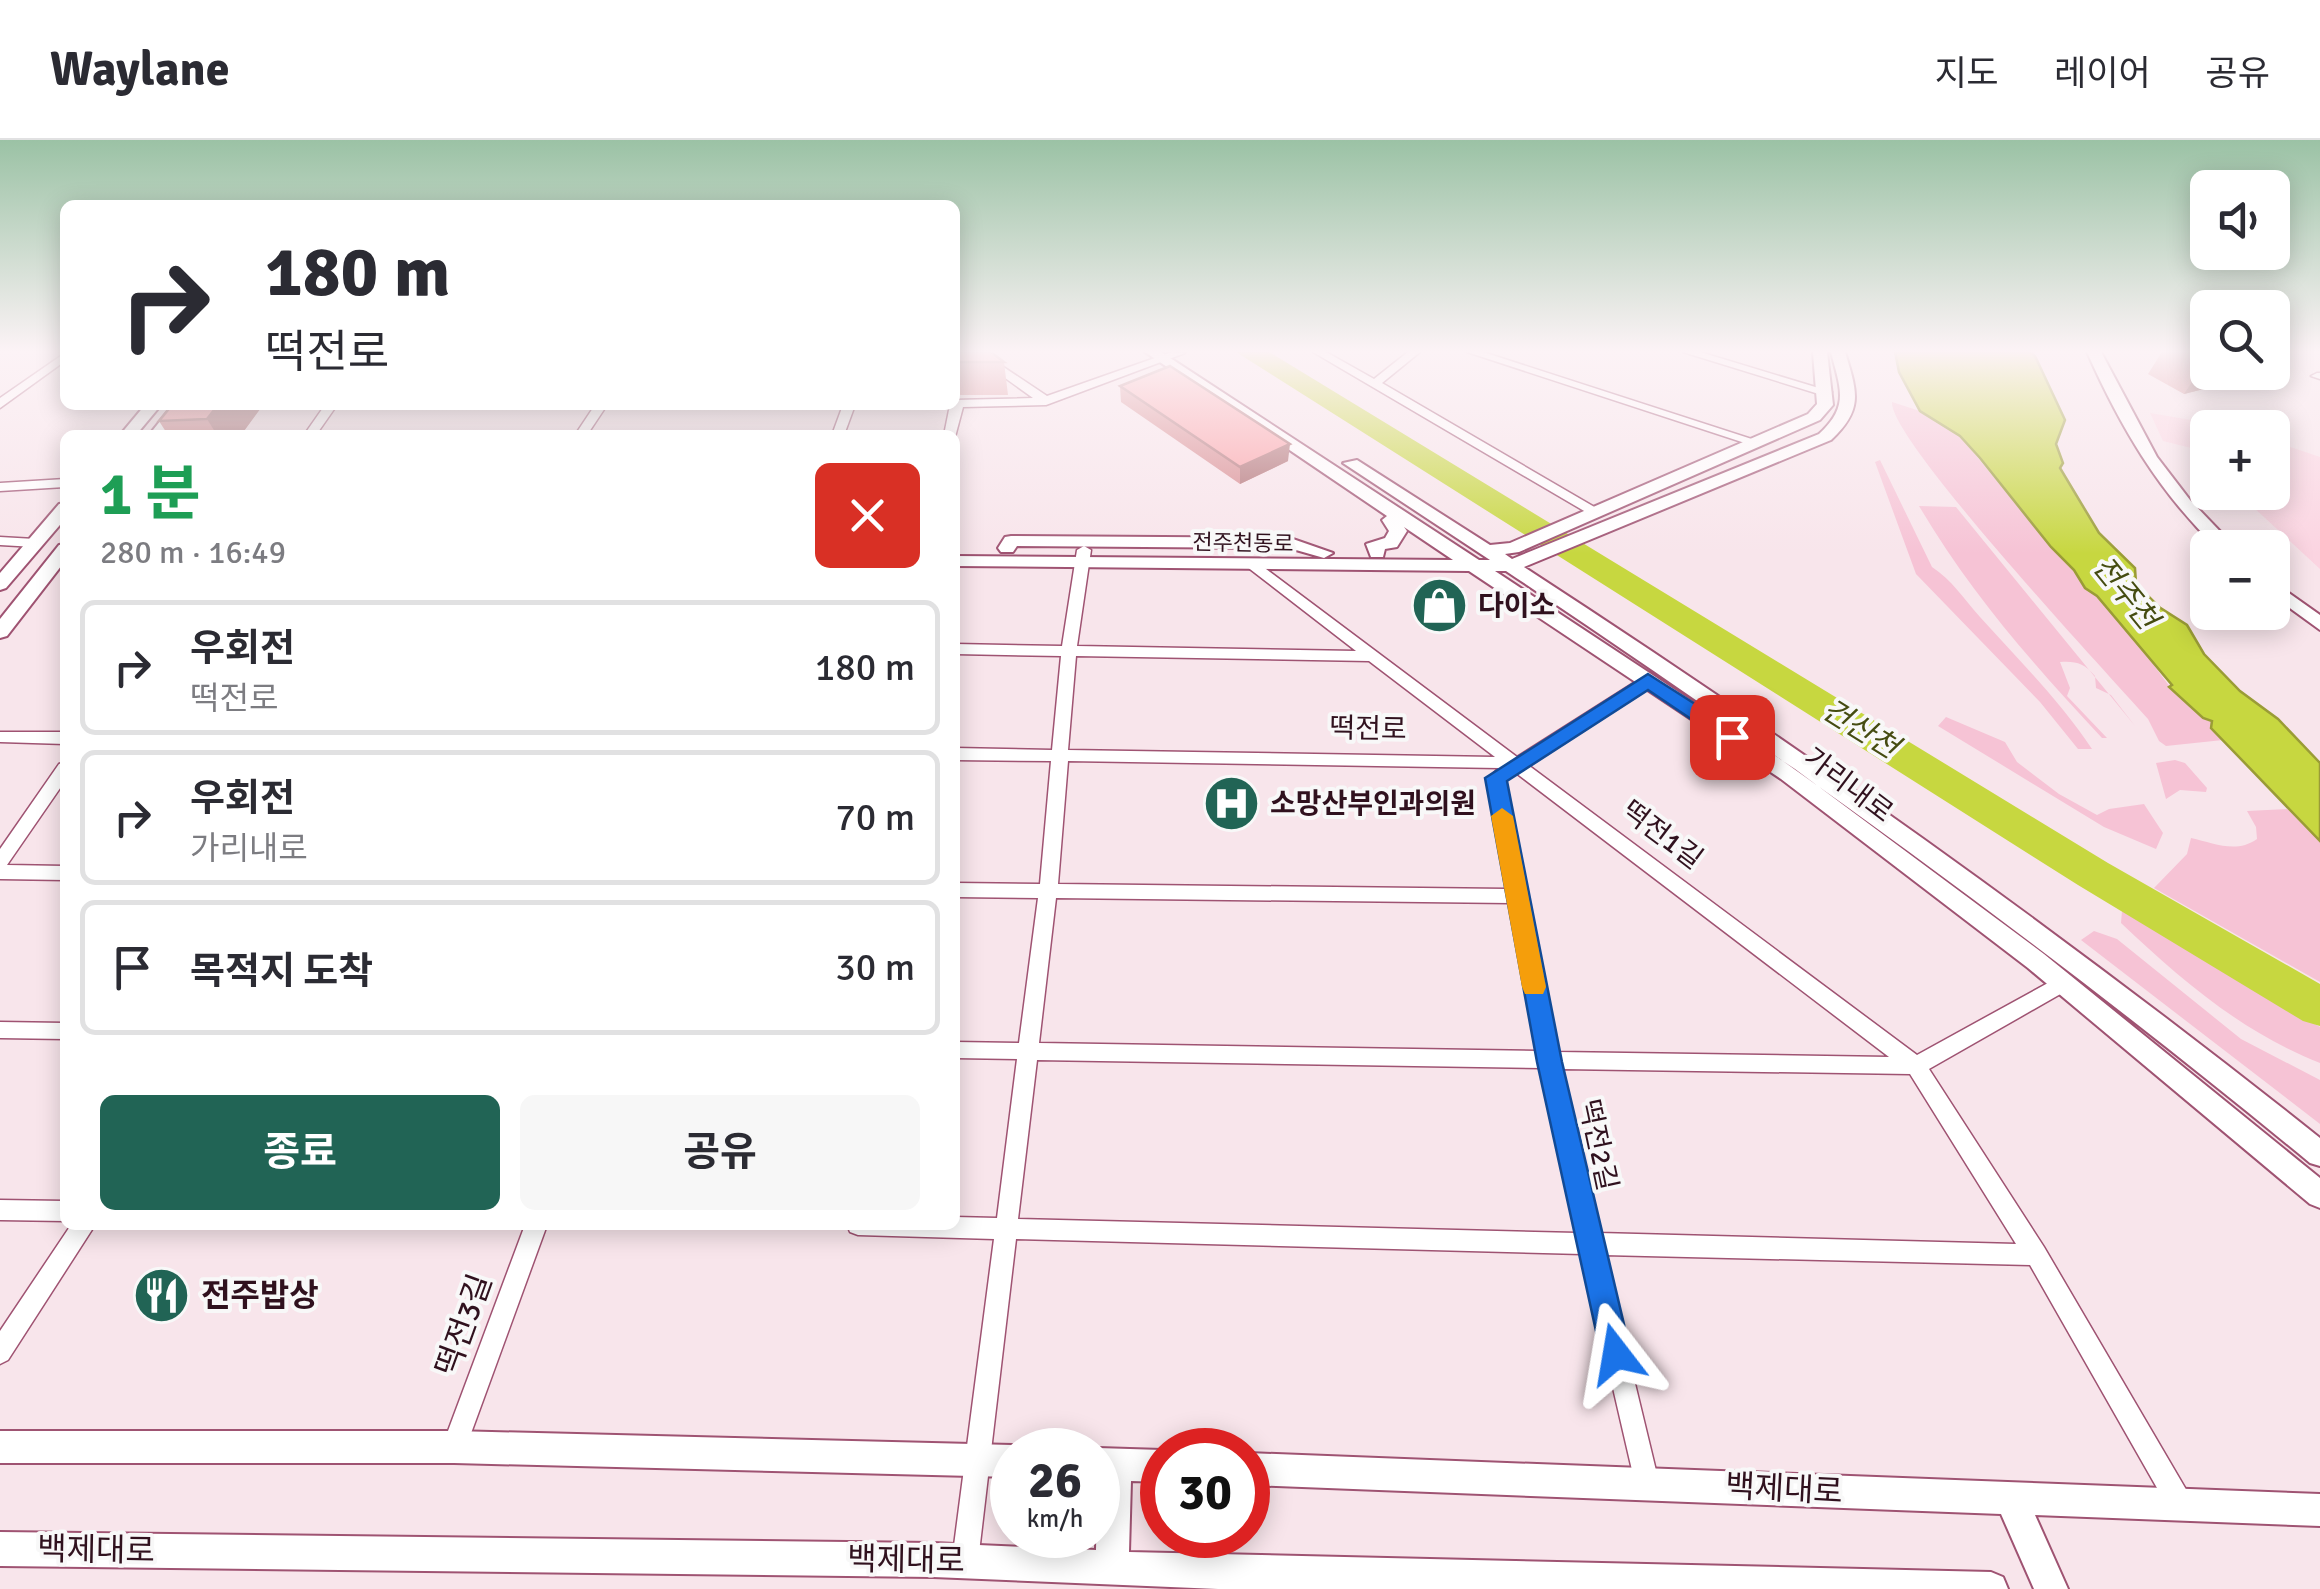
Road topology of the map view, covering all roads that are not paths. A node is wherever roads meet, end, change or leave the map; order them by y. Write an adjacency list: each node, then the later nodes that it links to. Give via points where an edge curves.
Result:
1 (1263, 420): 12 (street, 가리내로)
2 (1269, 420): 25 (street, 가리내로)
3 (1434, 420): 13 (street)
4 (1685, 420): 8 (street)
5 (1806, 420): 8 (street)
6 (1842, 420): 13 (street, via 1825,437)
7 (2126, 420): 14 (street, via 2170,492)
8 (1758, 443): 13 (street)
9 (60, 483): 10 (street)
10 (0, 487)
11 (60, 514): 16 (street)
12 (1402, 515): 20 (street, 가리내로); 22 (street, via 1391,520 1398,532 1391,543 1375,544)
13 (1598, 517): 26 (street); 26 (street)
14 (2209, 530)
15 (0, 541): 16 (street)
16 (35, 542): 18 (street); 29 (street)
17 (960, 547): 19 (street, 전주천동로)
18 (60, 548)
19 (1008, 548): 21 (street, via 1010,541 1290,543); 24 (street, 전주천동로)
20 (1458, 552): 22 (street, 전주천동로); 25 (street, 가리내로)
21 (1324, 553): 22 (street, 전주천동로); 24 (street, 전주천동로)
22 (1376, 553)
23 (60, 554): 32 (street)
24 (1083, 557): 27 (street, 전주천동로); 28 (street, 전주천동로); 34 (street)
25 (1482, 558): 26 (street, 가리내로); 28 (street, 전주천동로); 36 (street, 가리내로)
26 (1518, 558): 56 (street, 가리내로, via 2089,968)
27 (960, 561)
28 (1253, 566): 35 (street, 떡전1길)
29 (0, 584)
30 (2290, 600): 31 (street)
31 (2320, 624)
32 (0, 632)
33 (960, 649): 34 (street)
34 (1069, 651): 35 (street); 40 (street)
35 (1369, 656): 41 (street, 떡전1길)
36 (1648, 680): 41 (street); 49 (street, 가리내로, via 1788,774)
37 (0, 738): 38 (street)
38 (60, 738)
39 (960, 754): 40 (street, 떡전로)
40 (1062, 756): 41 (street, 떡전로); 47 (street)
41 (1518, 763): 48 (street, 떡전2길, via 1496,778); 55 (street, 떡전1길)
42 (60, 775): 43 (street)
43 (0, 862)
44 (0, 872): 45 (street)
45 (60, 873)
46 (960, 890): 47 (street)
47 (1048, 892): 48 (street); 53 (street)
48 (1516, 896): 54 (street, 떡전2길)
49 (2064, 983): 55 (street); 57 (street, 가리내로)
50 (0, 1030): 51 (street)
51 (60, 1031)
52 (960, 1050): 53 (street)
53 (1029, 1050): 54 (street); 61 (street)
54 (1550, 1062): 55 (street, 떡전2길); 64 (street, 떡전2길)
55 (1916, 1066): 65 (street, 떡전1길)
56 (2320, 1154)
57 (2320, 1195)
58 (0, 1210): 59 (street)
59 (60, 1211)
60 (960, 1227): 61 (street)
61 (1008, 1228): 64 (street); 69 (street)
62 (81, 1230): 66 (street)
63 (534, 1230): 67 (street, 떡전3길)
64 (1589, 1241): 65 (street); 72 (street, 떡전2길)
65 (2036, 1255): 74 (street, 떡전1길)
66 (0, 1352)
67 (454, 1447): 68 (street); 69 (street)
68 (0, 1448)
69 (978, 1460): 70 (street); 78 (street)
70 (990, 1460)
71 (1270, 1470): 72 (street, 백제대로)
72 (1647, 1483): 73 (street, 백제대로)
73 (2011, 1500): 74 (street, 백제대로); 81 (street)
74 (2182, 1507): 75 (street, 백제대로)
75 (2320, 1510)
76 (0, 1549): 78 (street, 백제대로)
77 (1112, 1558): 79 (street)
78 (965, 1561): 79 (street, 백제대로)
79 (1112, 1568): 80 (street, 백제대로)
80 (1991, 1589)
81 (2050, 1589)

